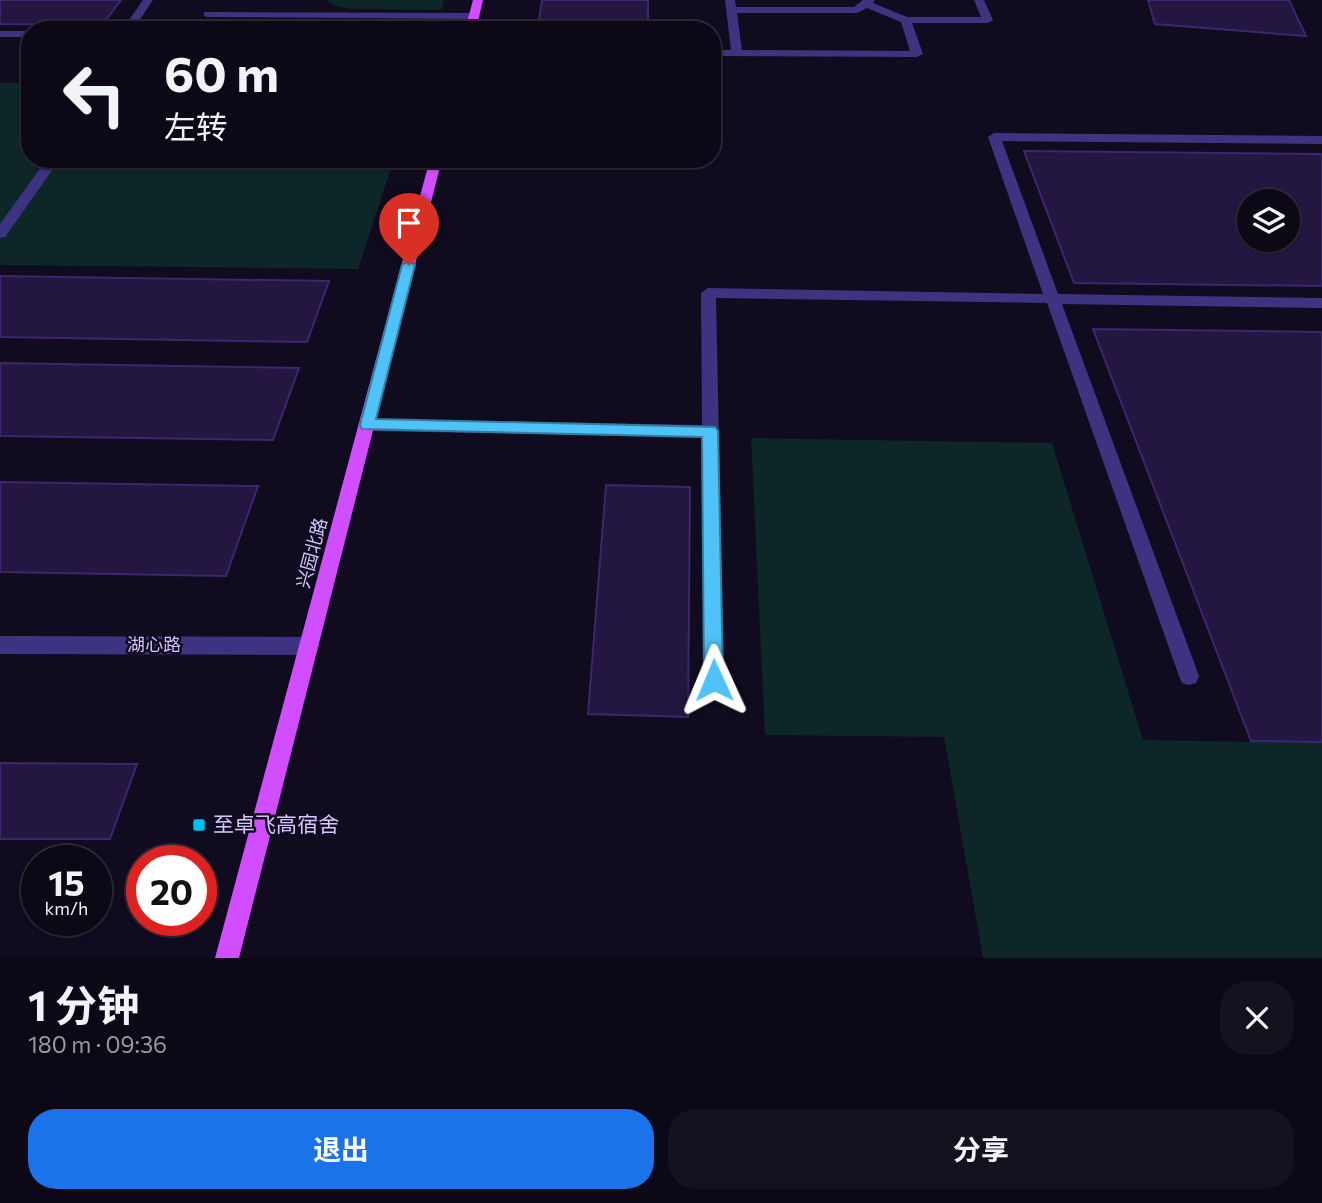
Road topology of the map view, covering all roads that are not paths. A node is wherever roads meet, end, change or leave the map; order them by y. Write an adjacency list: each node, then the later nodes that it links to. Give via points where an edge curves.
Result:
1 (148, 0): 11 (street)
2 (293, 0): 8 (street)
3 (478, 0): 9 (main road)
4 (979, 0): 10 (street, via 988,20)
5 (869, 2): 6 (street, via 857,10); 10 (street)
6 (731, 5): 16 (street)
7 (208, 14): 8 (street)
8 (286, 14): 9 (street)
9 (473, 16): 12 (main road)
10 (906, 20): 16 (street, via 917,54)
11 (133, 21)
12 (472, 21)
13 (0, 34): 14 (street)
14 (21, 34)
15 (721, 53): 16 (street)
16 (737, 54)
17 (1322, 140): 21 (street, via 994,137)
18 (48, 168): 20 (street)
19 (434, 168): 23 (main road, 兴园北路)
20 (0, 234)
21 (1053, 299): 22 (street); 24 (street, via 708,293); 27 (street)
22 (1322, 303)
23 (367, 425): 24 (street); 26 (main road, 兴园北路)
24 (710, 431): 28 (street)
25 (0, 645): 26 (street, 湖心路)
26 (309, 646): 29 (main road, 兴园北路)
27 (1189, 676)
28 (714, 680)
29 (227, 958)

